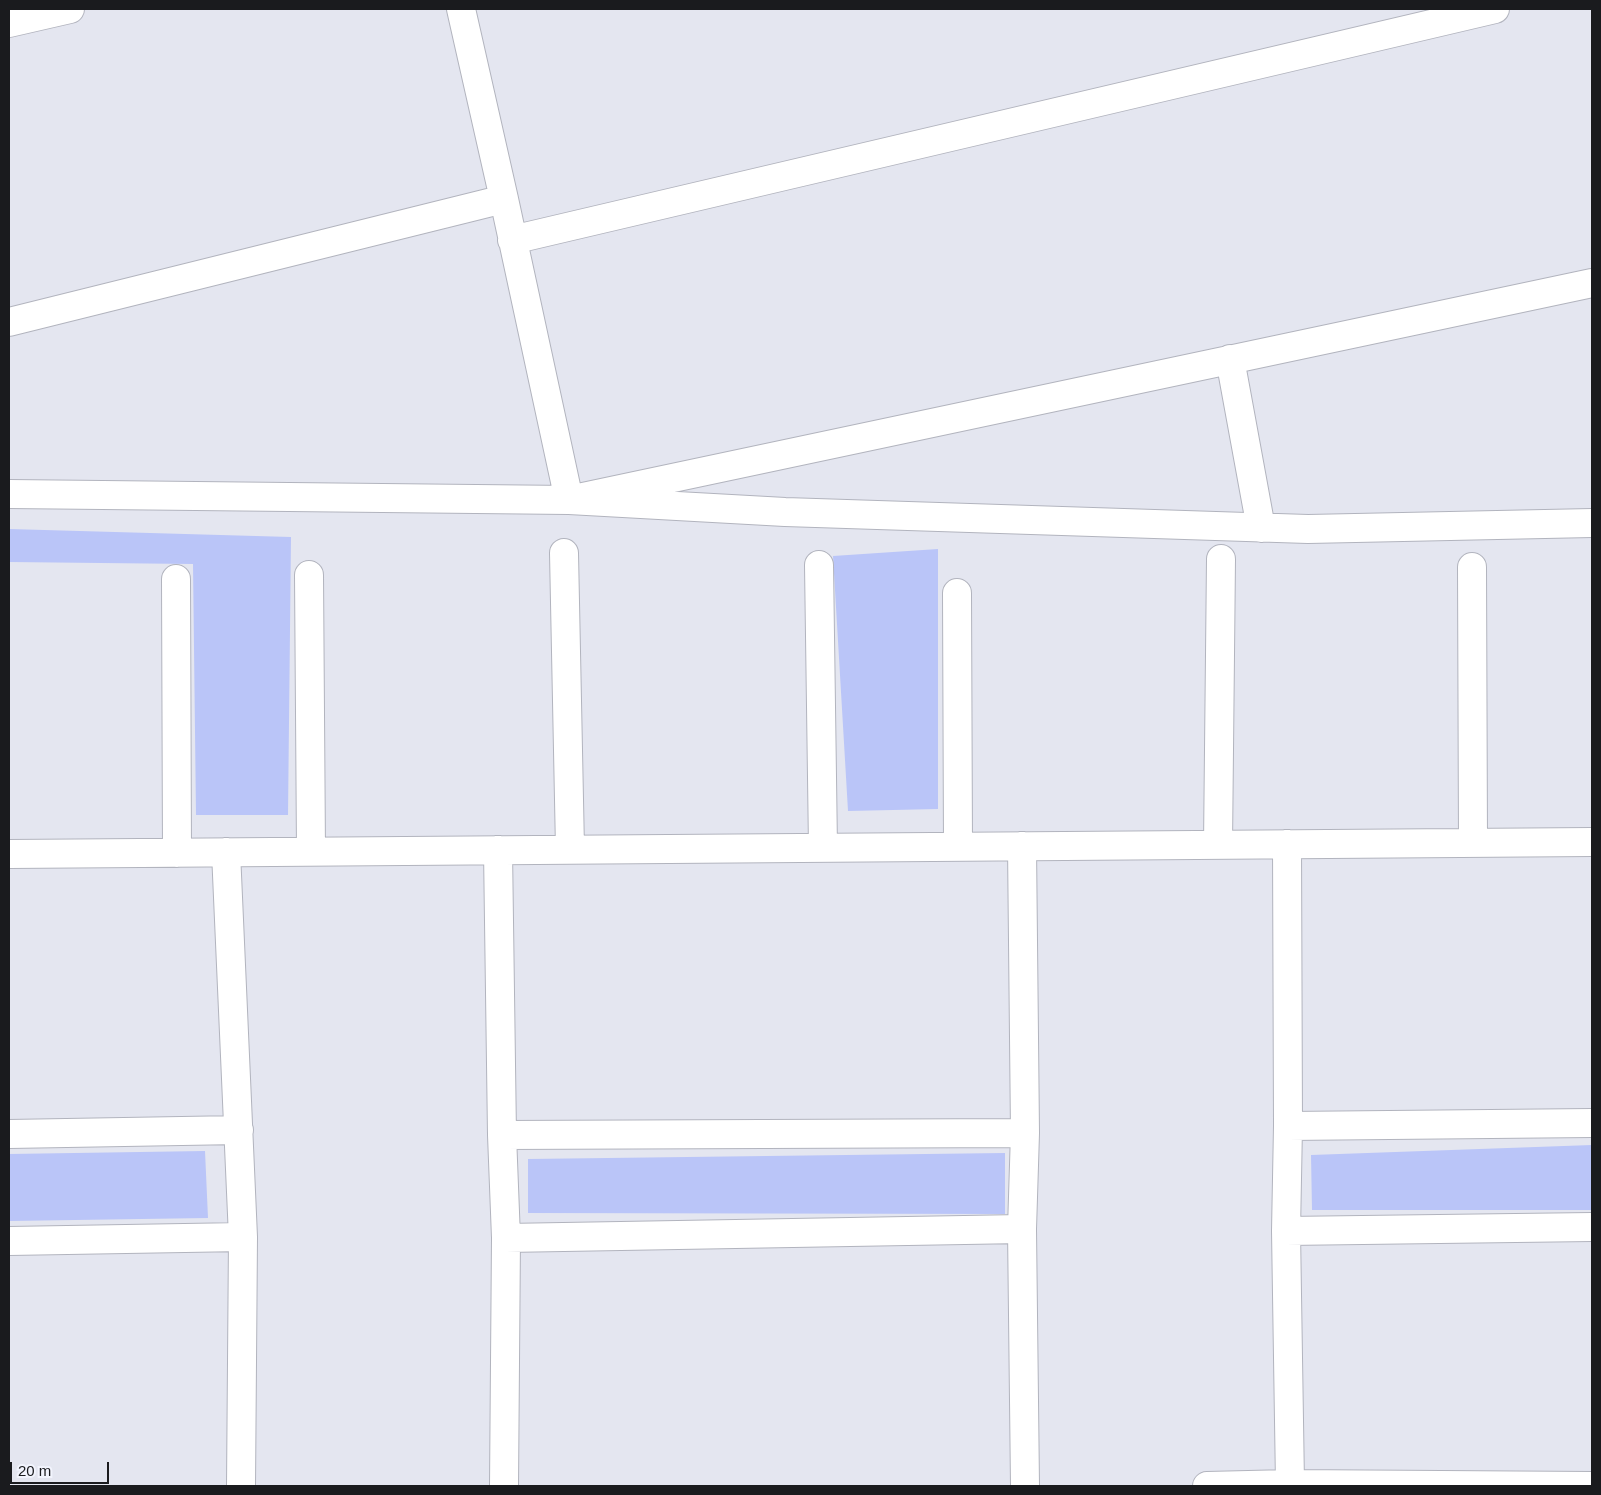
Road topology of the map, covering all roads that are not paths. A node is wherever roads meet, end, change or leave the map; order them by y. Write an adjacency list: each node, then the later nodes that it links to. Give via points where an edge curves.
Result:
1 (70, 9): 4 (street)
2 (461, 9): 5 (street)
3 (1495, 9): 6 (street)
4 (9, 23)
5 (504, 199): 6 (street); 8 (street)
6 (512, 240): 11 (street)
7 (1592, 283): 9 (street)
8 (9, 322)
9 (1230, 360): 11 (street); 13 (street)
10 (9, 494): 11 (street)
11 (569, 500): 13 (street, via 785,512)
12 (1592, 523): 13 (street)
13 (1261, 528)
14 (564, 553): 28 (street)
15 (1221, 559): 24 (street)
16 (819, 565): 27 (street)
17 (1472, 567): 22 (street)
18 (309, 575): 32 (street)
19 (176, 578): 30 (street)
20 (957, 593): 26 (street)
21 (1592, 842): 22 (street)
22 (1473, 843): 23 (street)
23 (1287, 844): 24 (street); 35 (street)
24 (1218, 845): 25 (street)
25 (1022, 846): 26 (street); 37 (street)
26 (958, 847): 27 (street)
27 (823, 848): 28 (street)
28 (570, 849): 29 (street)
29 (498, 850): 32 (street); 39 (street)
30 (177, 852): 31 (street); 33 (street)
31 (226, 852): 32 (street); 36 (street)
32 (311, 852)
33 (9, 854)
34 (1592, 1123): 35 (street)
35 (1288, 1126): 42 (street)
36 (239, 1130): 38 (street); 43 (street)
37 (1025, 1133): 39 (street); 41 (street)
38 (9, 1134)
39 (502, 1136): 44 (street)
40 (1592, 1227): 42 (street)
41 (1022, 1229): 44 (street); 49 (street)
42 (1286, 1231): 46 (street)
43 (244, 1237): 45 (street); 47 (street)
44 (506, 1238): 48 (street)
45 (9, 1241)
46 (1290, 1484): 50 (street); 51 (street)
47 (241, 1486)
48 (504, 1486)
49 (1025, 1486)
50 (1207, 1486)
51 (1592, 1486)

